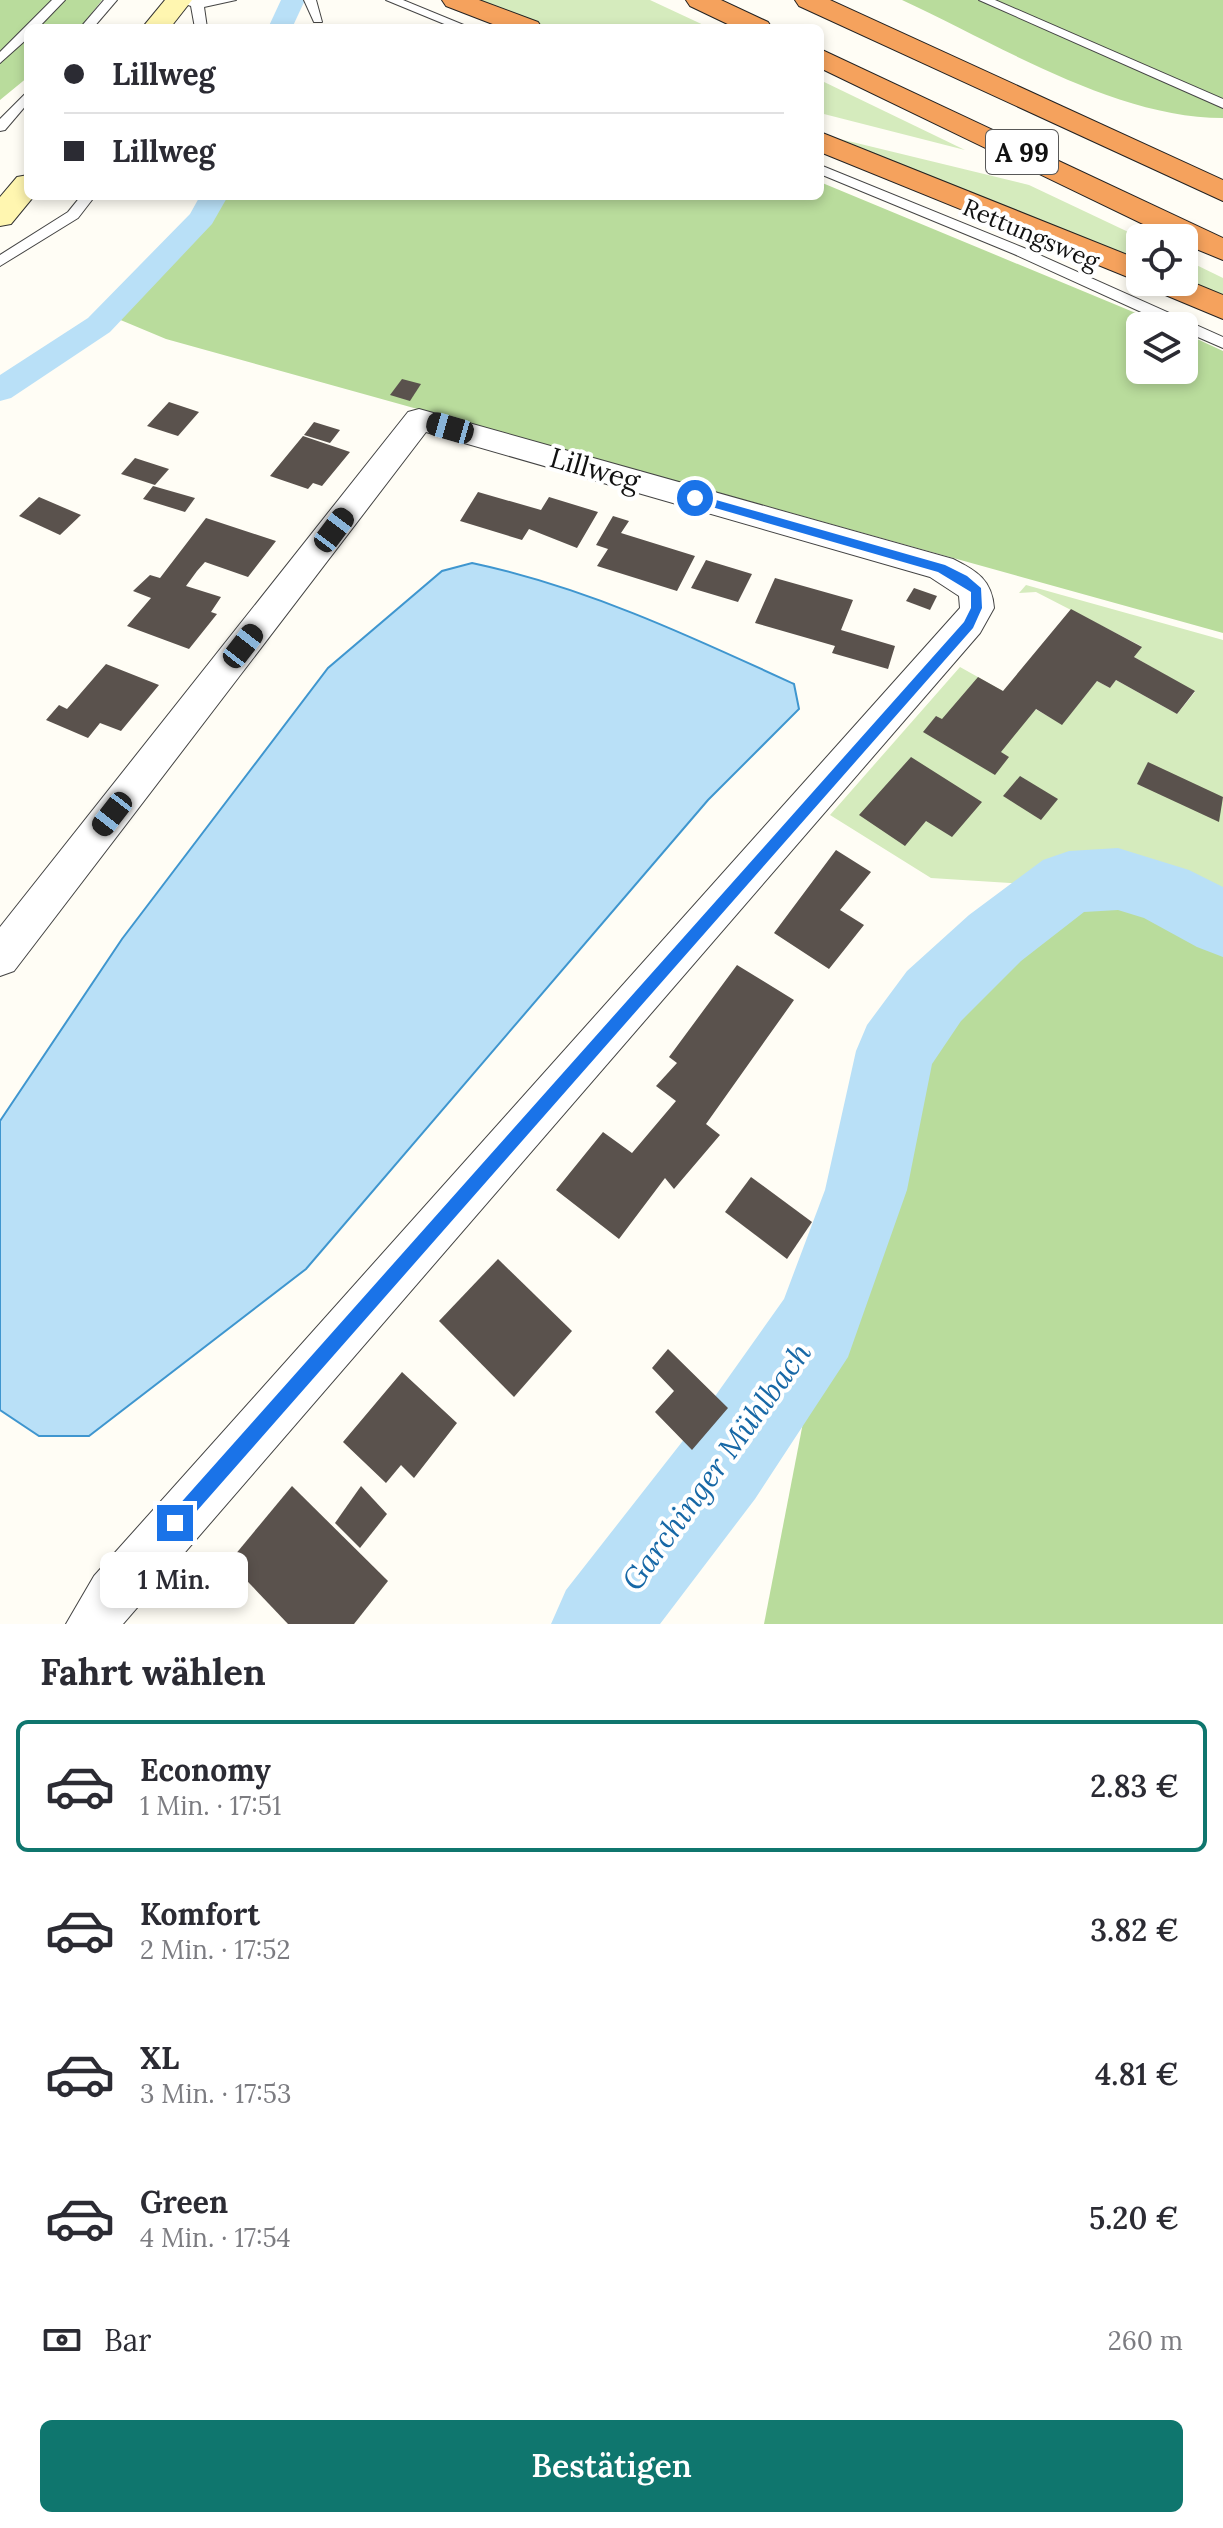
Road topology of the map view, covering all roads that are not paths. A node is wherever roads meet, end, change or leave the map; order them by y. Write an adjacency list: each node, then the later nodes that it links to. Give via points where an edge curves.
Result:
1 (59, 0): 12 (lane)
2 (111, 0): 13 (lane)
3 (230, 0): 10 (lane)
4 (310, 0): 11 (lane)
5 (392, 0): 16 (lane)
6 (455, 0): 17 (highway)
7 (699, 0): 18 (highway)
8 (808, 0): 28 (highway, A 99)
9 (985, 0): 23 (lane)
10 (185, 2): 14 (main road); 15 (lane)
11 (318, 19)
12 (35, 24)
13 (90, 24)
14 (160, 24)
15 (199, 24)
16 (455, 24)
17 (518, 24)
18 (750, 24)
19 (24, 35): 20 (lane)
20 (0, 59)
21 (824, 59): 31 (highway, A 99)
22 (24, 100): 24 (lane)
23 (1223, 104)
24 (0, 127)
25 (824, 143): 33 (highway)
26 (824, 171): 36 (lane, Rettungsweg)
27 (24, 189): 30 (main road)
28 (1223, 192)
29 (85, 200): 32 (lane, via 73,215)
30 (0, 217)
31 (1223, 250)
32 (0, 261)
33 (1126, 266)
34 (1195, 296): 35 (highway)
35 (1223, 308)
36 (1223, 343)
37 (0, 958): 38 (street, Lillweg, via 419,419 941,568 976,591 977,608 958,636 112,1594)
38 (92, 1624)

